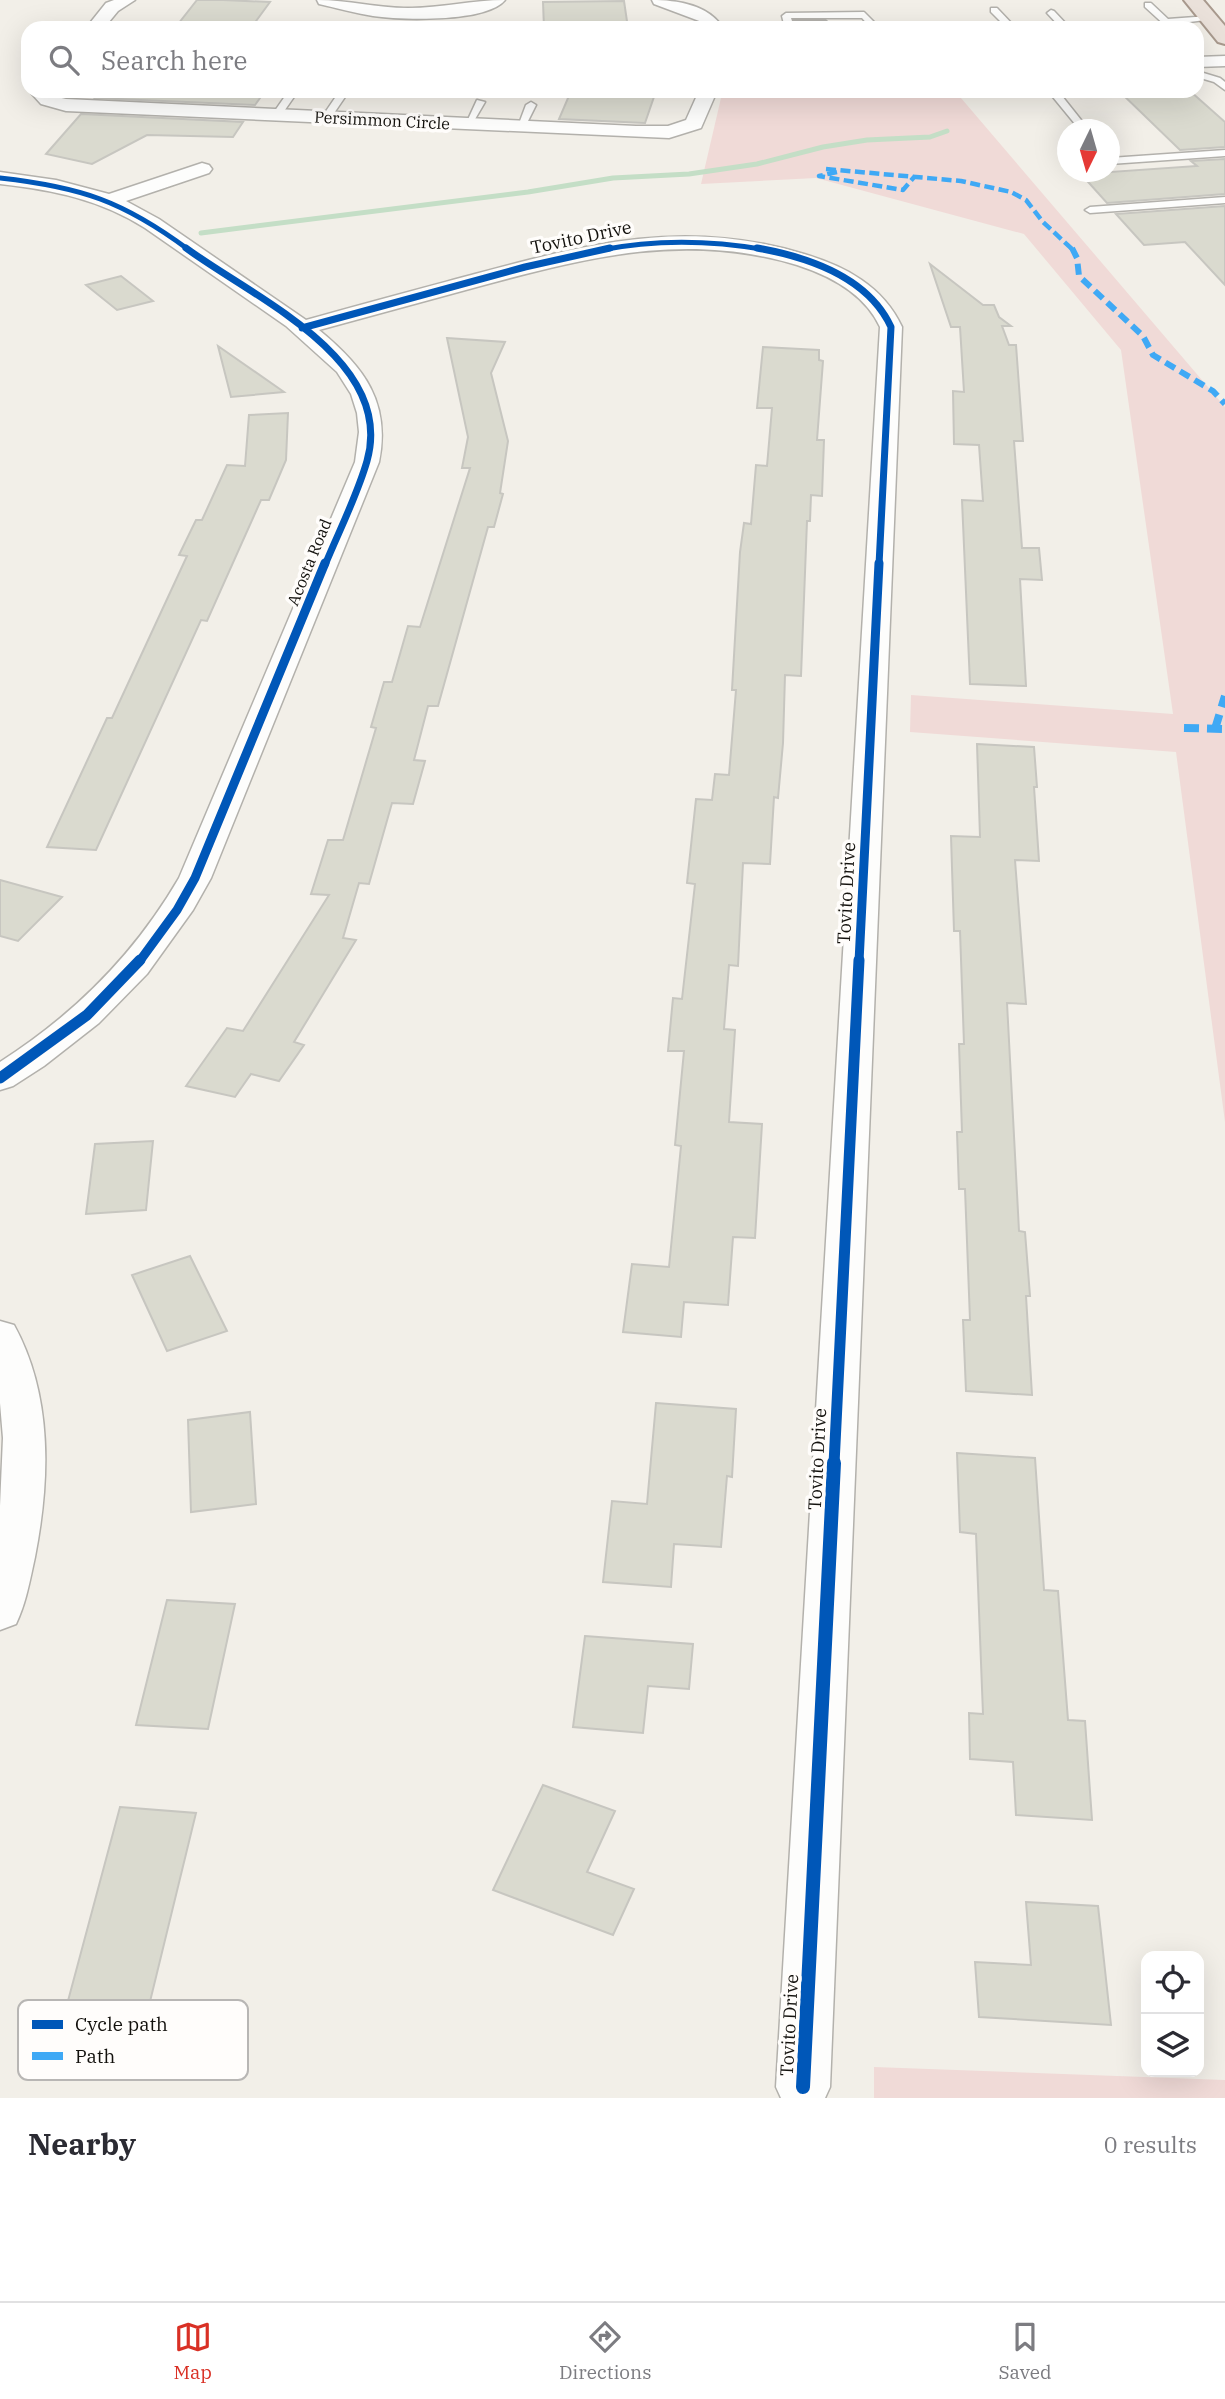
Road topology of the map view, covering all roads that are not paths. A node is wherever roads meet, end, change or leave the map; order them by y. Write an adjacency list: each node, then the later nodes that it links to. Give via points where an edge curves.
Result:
1 (127, 0): 10 (street, via 112,7)
2 (324, 0): 3 (street, via 383,12 469,10)
3 (497, 0)
4 (660, 0): 11 (street)
5 (1193, 0): 9 (main road)
6 (1148, 5): 16 (lane)
7 (994, 10): 14 (lane)
8 (1051, 13): 15 (lane)
9 (1209, 19): 17 (lane); 18 (main road)
10 (101, 21)
11 (710, 21)
12 (787, 21): 13 (lane, via 786,16 864,15)
13 (870, 21)
14 (1005, 21)
15 (1059, 21)
16 (1166, 21)
17 (1196, 21)
18 (1225, 38)
19 (1225, 61): 20 (street)
20 (1204, 62)
21 (1204, 76): 22 (lane)
22 (1225, 87)
23 (45, 98): 30 (street, Persimmon Circle, via 66,104)
24 (288, 98): 30 (lane)
25 (339, 98): 31 (lane)
26 (705, 98): 34 (street, Persimmon Circle, via 694,124 669,132)
27 (1059, 98): 32 (lane)
28 (480, 102): 33 (lane)
29 (531, 105): 34 (lane)
30 (277, 115): 31 (street, Persimmon Circle)
31 (327, 117): 33 (street, Persimmon Circle)
32 (1077, 119)
33 (468, 124): 34 (street, Persimmon Circle)
34 (520, 127)
35 (1225, 153): 36 (lane)
36 (1120, 160)
37 (202, 169): 39 (street)
38 (0, 178): 39 (street, Acosta Road)
39 (109, 200): 42 (street, Acosta Road)
40 (1225, 200): 41 (lane)
41 (1090, 210)
42 (302, 328): 43 (street, Acosta Road, via 339,360 366,399 371,444 367,462 195,878 176,913 152,950 112,993); 46 (street, Tovito Drive, via 610,246 688,240 747,247 823,268 872,298 891,327)
43 (0, 1078)
44 (0, 1336): 45 (street, via 19,1399 25,1481 16,1550)
45 (0, 1611)
46 (803, 2087)

